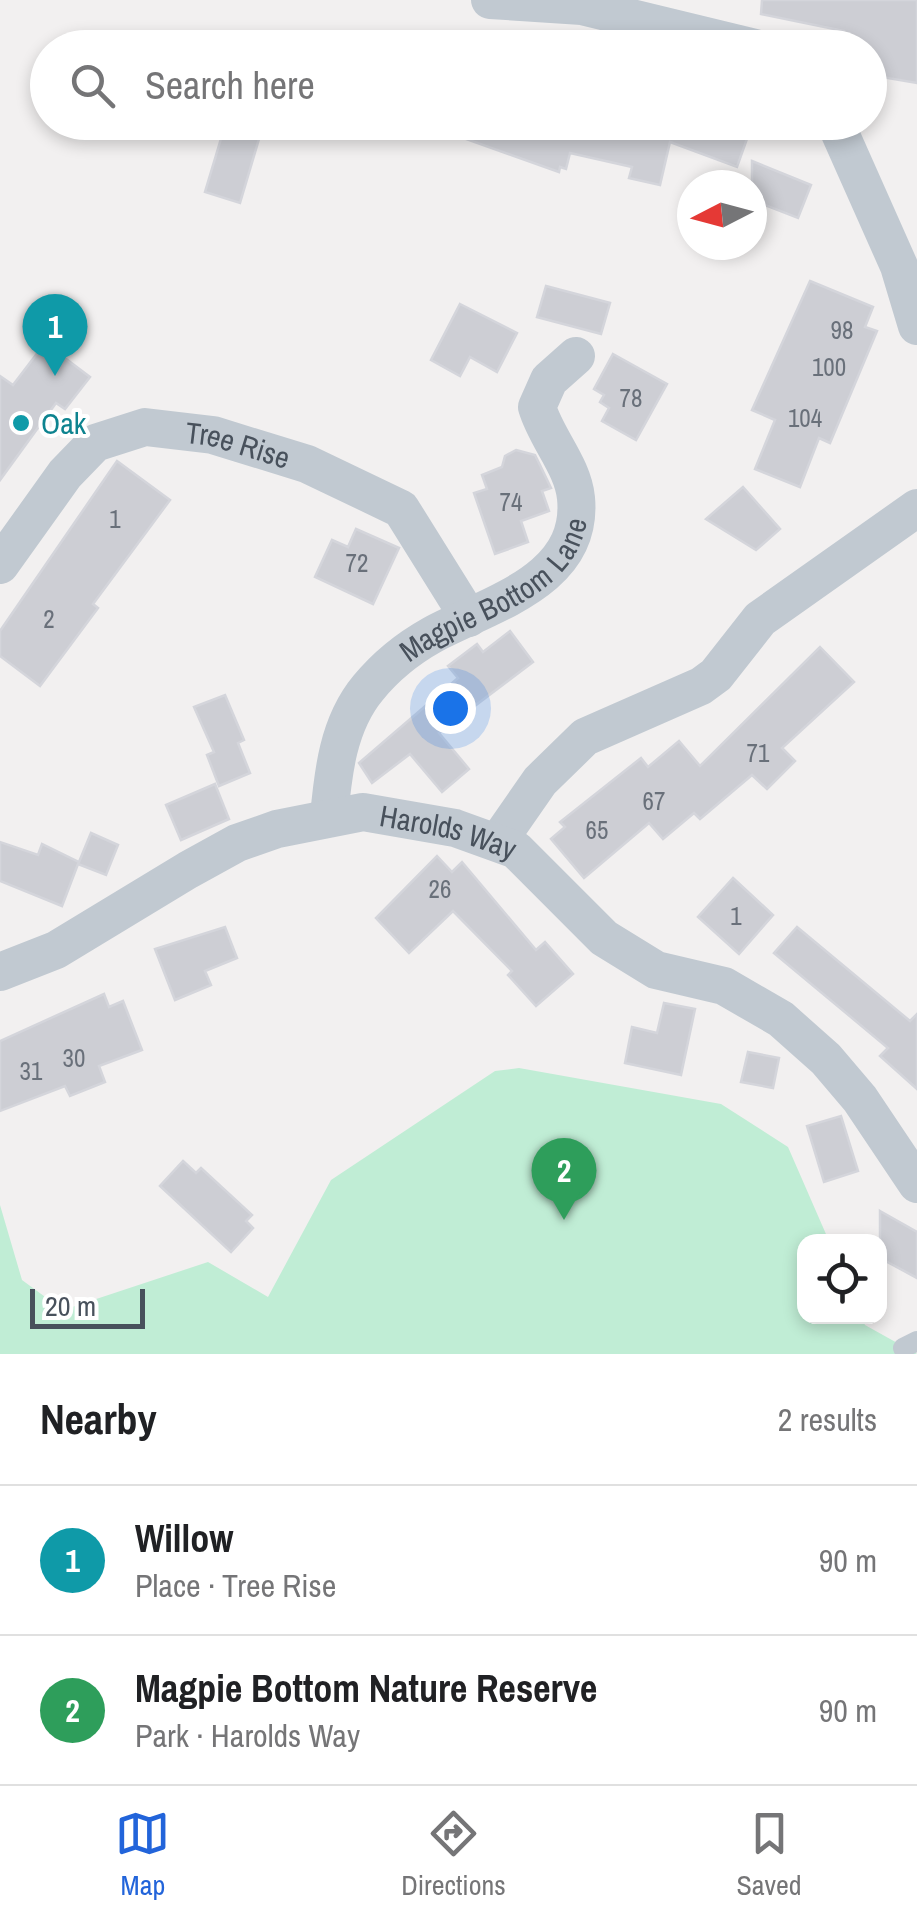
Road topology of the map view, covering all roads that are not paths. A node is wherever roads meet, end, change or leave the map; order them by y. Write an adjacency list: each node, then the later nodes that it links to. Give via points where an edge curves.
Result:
1 (490, 0): 2 (street, via 582,6)
2 (681, 30)
3 (844, 140): 4 (street)
4 (908, 261): 5 (street)
5 (917, 326)
6 (576, 356): 9 (street, Magpie Bottom Lane, via 549,380 537,407 576,495 568,542 546,574)
7 (917, 508): 11 (street, via 760,620 701,686 585,737 540,781)
8 (0, 565): 9 (street, Tree Rise, via 95,443 145,427 213,435 307,464 402,509)
9 (469, 618): 10 (street, Magpie Bottom Lane, via 397,657 366,690 334,762)
10 (329, 818): 11 (street, Harolds Way, via 363,812); 12 (street, Harolds Way, via 237,844 56,950)
11 (499, 840): 13 (street, Harolds Way, via 604,938 656,970 724,986 781,1020 860,1099)
12 (0, 972)
13 (917, 1184)

